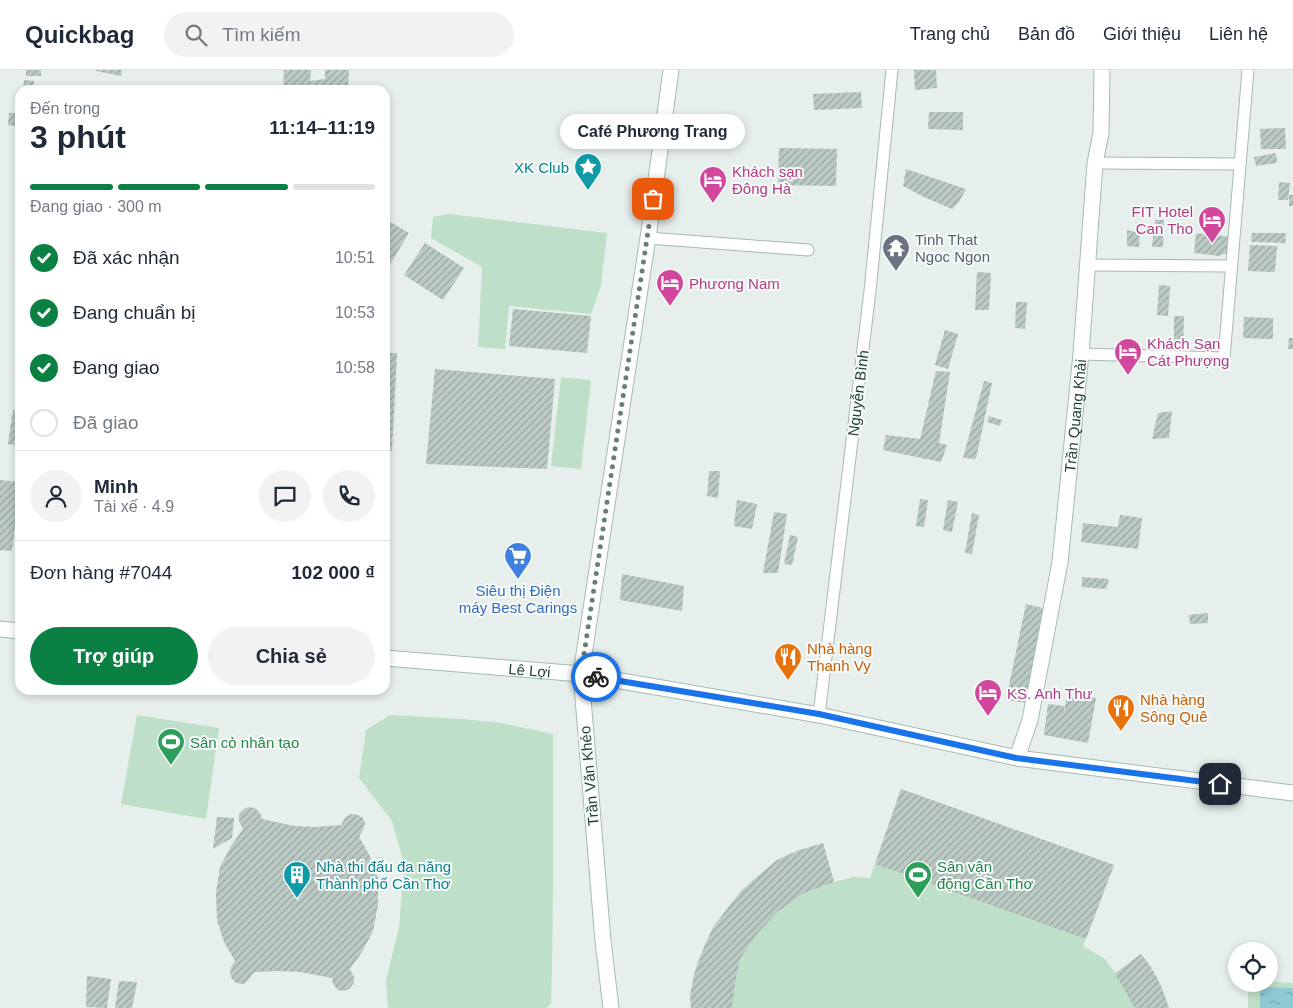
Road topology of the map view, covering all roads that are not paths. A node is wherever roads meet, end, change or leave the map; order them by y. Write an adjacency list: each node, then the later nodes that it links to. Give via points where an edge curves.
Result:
1 (671, 70): 7 (street, Trần Văn Khéo)
2 (892, 70): 16 (street, Nguyễn Bình, via 869,301)
3 (1102, 70): 5 (street, Trần Quang Khải, via 1101,133)
4 (1248, 70): 6 (street)
5 (1095, 163): 6 (street); 9 (street, Trần Quang Khải)
6 (1240, 164): 10 (street)
7 (648, 238): 8 (street); 15 (street, Trần Văn Khéo)
8 (808, 250)
9 (1087, 265): 10 (street); 11 (street, Trần Quang Khải)
10 (1232, 266): 11 (street, via 1224,358)
11 (1080, 354): 17 (street, Trần Quang Khải, via 1060,562 1030,720)
12 (0, 629): 13 (street)
13 (15, 630)
14 (390, 658): 15 (street, Lê Lợi)
15 (581, 674): 16 (street, Lê Lợi); 19 (street, Trần Văn Khéo, via 602,941)
16 (819, 714): 17 (street, Lê Lợi)
17 (1016, 758): 18 (street, Lê Lợi)
18 (1293, 793)
19 (611, 1008)

